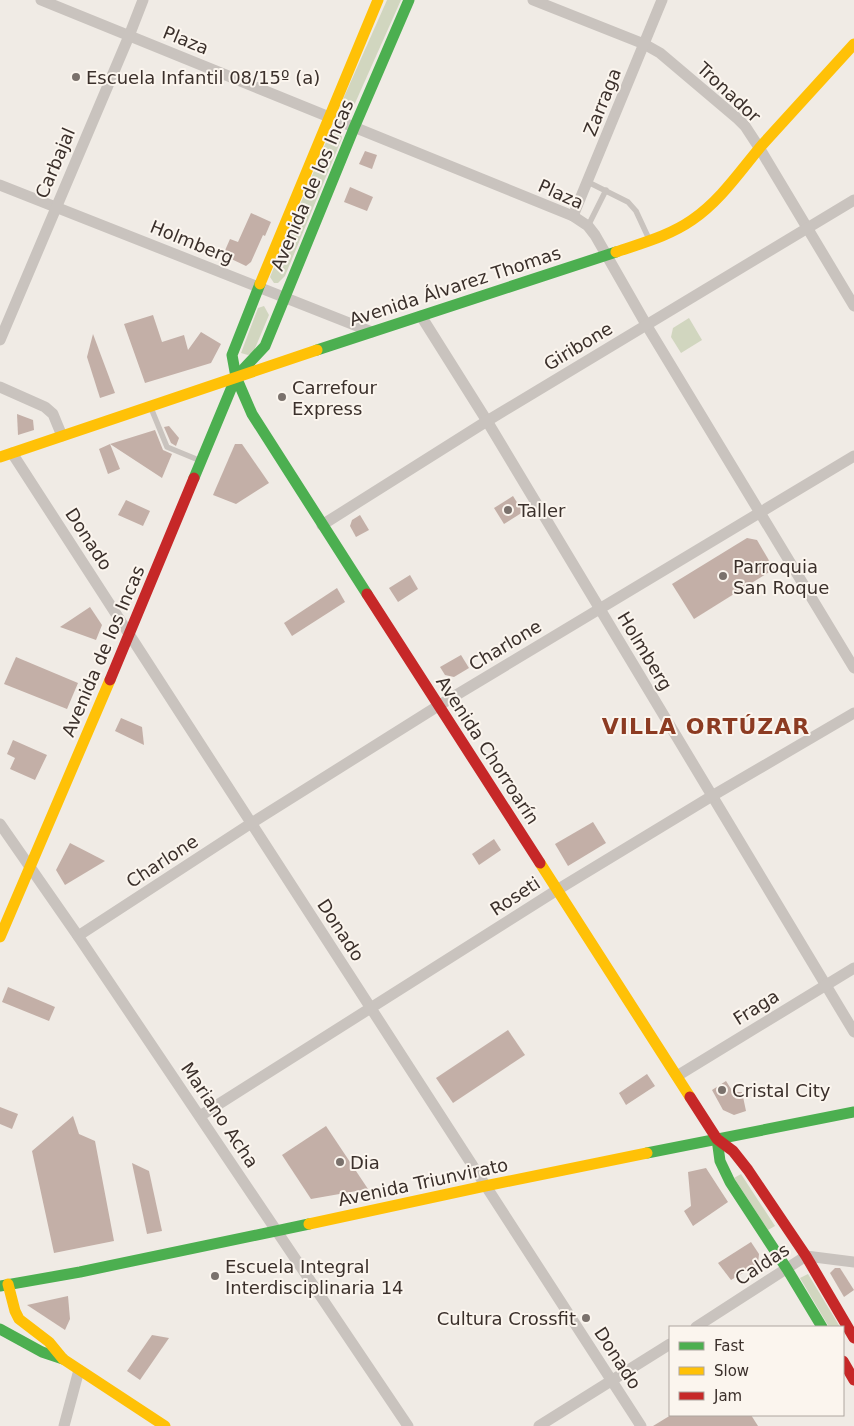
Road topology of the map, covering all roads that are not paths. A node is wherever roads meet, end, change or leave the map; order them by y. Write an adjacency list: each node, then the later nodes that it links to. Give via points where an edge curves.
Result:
1 (41, 0): 7 (street, Plaza)
2 (143, 0): 7 (street, Carbajal)
3 (378, 0): 10 (main road, Avenida de los Incas)
4 (410, 0): 11 (main road, Avenida de los Incas)
5 (533, 0): 8 (street, Tronador)
6 (662, 0): 8 (street, Zarraga)
7 (129, 36): 10 (street, Plaza); 17 (street, Carbajal)
8 (644, 44): 12 (street, Tronador, via 660,53 746,126); 13 (street, Zarraga)
9 (854, 44): 12 (main road, Avenida Álvarez Thomas)
10 (329, 118): 11 (street, Plaza); 23 (main road, Avenida de los Incas)
11 (354, 128): 18 (street, Plaza); 24 (main road, Avenida de los Incas)
12 (760, 149): 20 (street, Tronador); 21 (main road, Avenida Álvarez Thomas, via 704,213 675,231)
13 (588, 182): 15 (lane); 18 (street, Zarraga)
14 (0, 185): 17 (street, Holmberg)
15 (606, 190): 19 (lane); 21 (lane, via 628,202 636,211)
16 (854, 200): 20 (street, Giribone)
17 (56, 207): 23 (street, Holmberg); 29 (street, Carbajal)
18 (573, 216): 19 (street, Plaza)
19 (588, 226): 22 (street, Plaza)
20 (807, 227): 25 (street, Tronador); 27 (street, Giribone)
21 (650, 241): 22 (main road, Avenida Álvarez Thomas)
22 (606, 254): 26 (main road, Avenida Álvarez Thomas); 27 (street, Plaza)
23 (258, 287): 24 (street, Holmberg); 30 (main road, Avenida de los Incas, via 232,355)
24 (284, 298): 28 (street, Holmberg); 30 (main road, Avenida de los Incas, via 265,346)
25 (854, 306)
26 (421, 316): 28 (main road, Avenida Álvarez Thomas); 33 (street, Holmberg)
27 (647, 326): 33 (street, Giribone); 39 (street, Plaza)
28 (372, 332): 30 (main road, Avenida Álvarez Thomas)
29 (0, 340)
30 (236, 376): 32 (main road, Avenida Álvarez Thomas); 38 (main road, Avenida de los Incas); 40 (main road, Avenida Chorroarín, via 252,414)
31 (0, 387): 34 (street, via 44,407 52,414)
32 (150, 406): 34 (main road, Avenida Álvarez Thomas); 38 (lane, via 167,447)
33 (487, 421): 40 (street, Giribone); 41 (street, Holmberg)
34 (62, 436): 35 (main road, Avenida Álvarez Thomas)
35 (12, 453): 37 (main road, Avenida Álvarez Thomas); 42 (street, Donado)
36 (854, 456): 39 (street, Charlone)
37 (0, 457)
38 (201, 461): 42 (main road, Avenida de los Incas)
39 (759, 513): 41 (street, Charlone); 43 (street, Plaza)
40 (322, 525): 44 (main road, Avenida Chorroarín)
41 (599, 608): 44 (street, Charlone); 46 (street, Holmberg)
42 (130, 634): 48 (street, Donado); 49 (main road, Avenida de los Incas)
43 (854, 668)
44 (438, 706): 48 (street, Charlone); 50 (main road, Avenida Chorroarín)
45 (854, 713): 46 (street, Roseti)
46 (712, 796): 50 (street, Roseti); 54 (street, Holmberg)
47 (0, 824): 49 (street, Mariano Acha)
48 (250, 824): 51 (street, Charlone); 55 (street, Donado)
49 (30, 868): 51 (street, Mariano Acha); 52 (main road, Avenida de los Incas)
50 (557, 890): 55 (street, Roseti); 57 (main road, Avenida Chorroarín)
51 (78, 936): 59 (street, Mariano Acha)
52 (0, 937)
53 (854, 968): 54 (street, Fraga)
54 (825, 985): 56 (street, Holmberg); 57 (street, Fraga)
55 (370, 1008): 59 (street, Roseti); 61 (street, Donado)
56 (854, 1032)
57 (677, 1076): 60 (main road, Avenida Chorroarín)
58 (854, 1112): 60 (main road, Avenida Triunvirato)
59 (200, 1116): 62 (street, Mariano Acha)
60 (717, 1139): 61 (main road, Avenida Triunvirato); 63 (main road, Avenida Chorroarín, via 733,1151 748,1170); 65 (main road, Avenida Chorroarín, via 720,1161 730,1182)
61 (485, 1186): 62 (main road, Avenida Triunvirato); 76 (street, Donado)
62 (278, 1232): 66 (main road, Avenida Triunvirato); 79 (street, Mariano Acha)
63 (806, 1256): 64 (street, Caldas); 65 (street, Caldas); 70 (main road, Avenida Chorroarín)
64 (854, 1262)
65 (787, 1268): 67 (street, Caldas); 68 (main road, Avenida Chorroarín)
66 (4, 1285): 72 (main road, via 18,1319 50,1342)
67 (698, 1326)
68 (821, 1326)
69 (0, 1329): 72 (main road, via 42,1352)
70 (854, 1338)
71 (669, 1345): 76 (street)
72 (63, 1358): 74 (main road)
73 (844, 1363): 75 (main road)
74 (79, 1370): 77 (street); 78 (main road)
75 (854, 1380)
76 (612, 1381): 80 (street); 81 (street, Donado)
77 (64, 1426)
78 (165, 1426)
79 (408, 1426)
80 (539, 1426)
81 (641, 1426)

